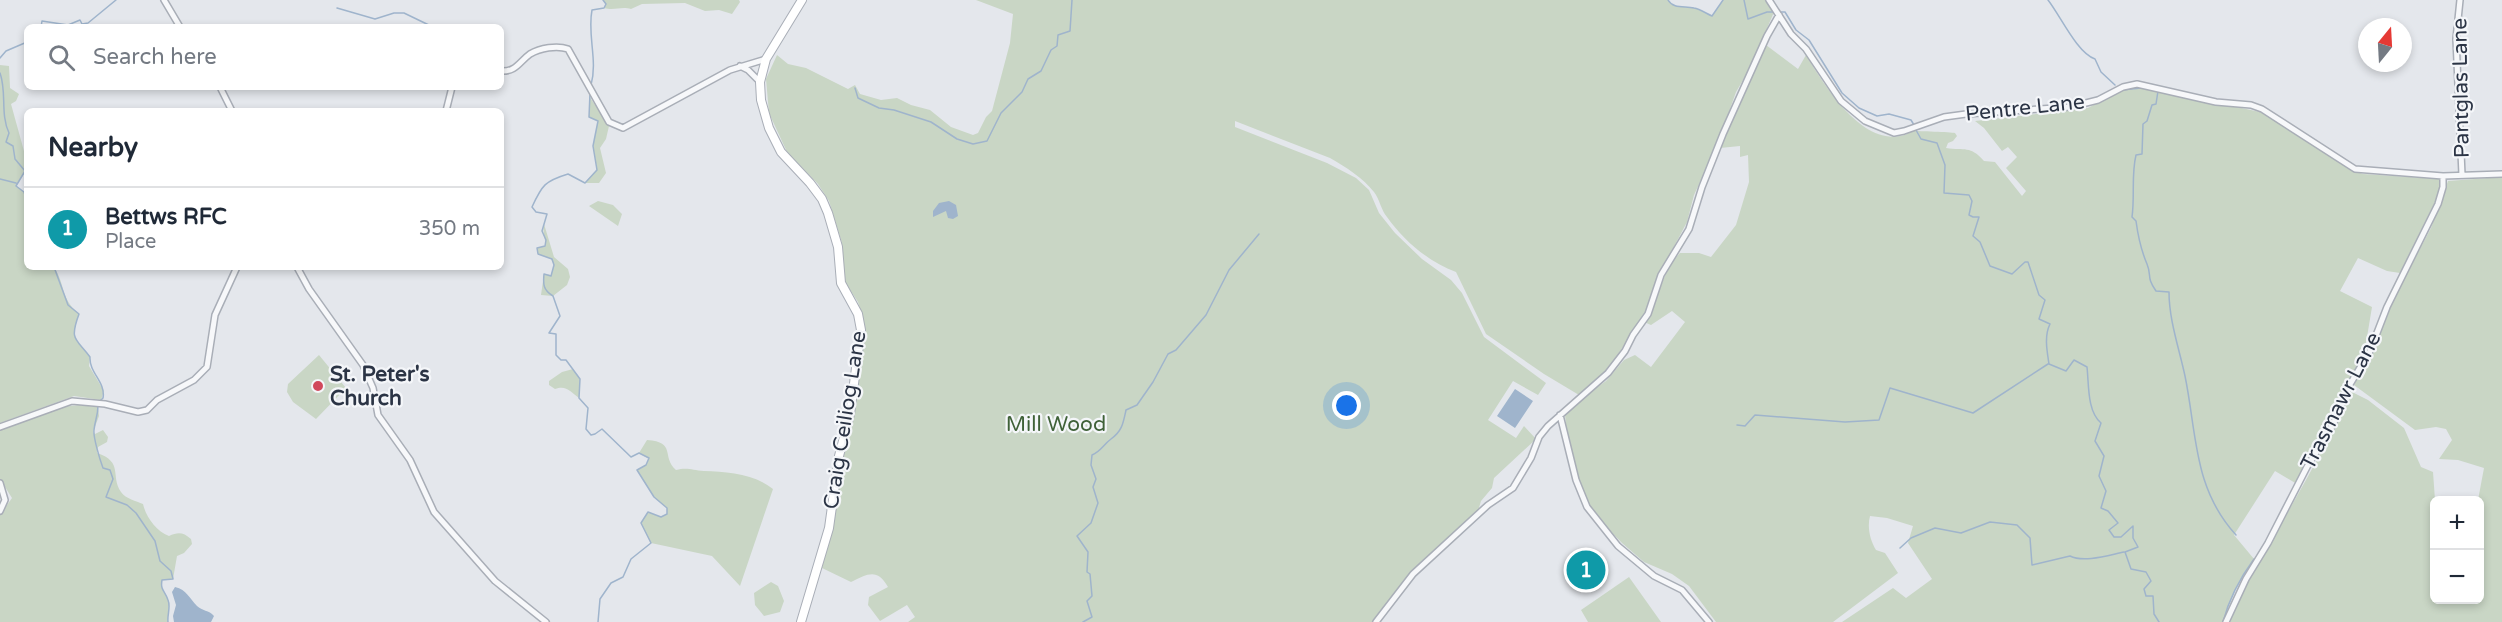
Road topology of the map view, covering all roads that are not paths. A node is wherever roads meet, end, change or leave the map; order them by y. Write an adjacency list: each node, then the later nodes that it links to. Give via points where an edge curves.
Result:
1 (164, 0): 6 (street)
2 (802, 0): 7 (street, Craig Ceiliog Lane)
3 (2460, 0): 16 (street, Pantglas Lane, via 2456,39)
4 (1771, 2): 5 (street, Pentre Lane)
5 (1779, 15): 17 (street, Pentre Lane, via 1841,101 1865,121 1894,132 1966,114 2070,107 2098,100 2129,85 2146,84 2262,109 2355,169); 20 (street, via 1723,134 1689,229 1661,275 1648,314 1608,373)
6 (178, 24)
7 (766, 59): 8 (street); 10 (street, Craig Ceiliog Lane)
8 (741, 66): 9 (street, via 623,128 609,122 573,54 566,48 531,54 514,69); 10 (street)
9 (504, 71)
10 (760, 82): 25 (street, Craig Ceiliog Lane, via 764,111 776,141 789,163 822,199 828,213 838,247 841,283 860,322 850,414 839,456 829,528)
11 (222, 90): 13 (street)
12 (451, 90): 14 (street)
13 (230, 108)
14 (447, 108)
15 (2502, 174): 16 (street, Pentre Lane)
16 (2462, 175): 17 (street, Pentre Lane)
17 (2443, 176): 28 (street, Trasmawr Lane, via 2438,204 2387,307 2370,351)
18 (236, 270): 21 (street, via 218,308 210,358 202,375 157,400 147,410 129,411 80,400 61,403)
19 (299, 270): 24 (street, via 363,365 378,415 410,460 434,512 495,581)
20 (1560, 415): 26 (street, via 1539,437 1517,484 1488,505 1413,574); 27 (street, via 1587,507 1618,546 1654,576 1682,590)
21 (0, 427)
22 (0, 483): 23 (street, via 5,500)
23 (0, 511)
24 (546, 622)
25 (801, 622)
26 (1376, 622)
27 (1709, 622)
28 (2226, 622)

